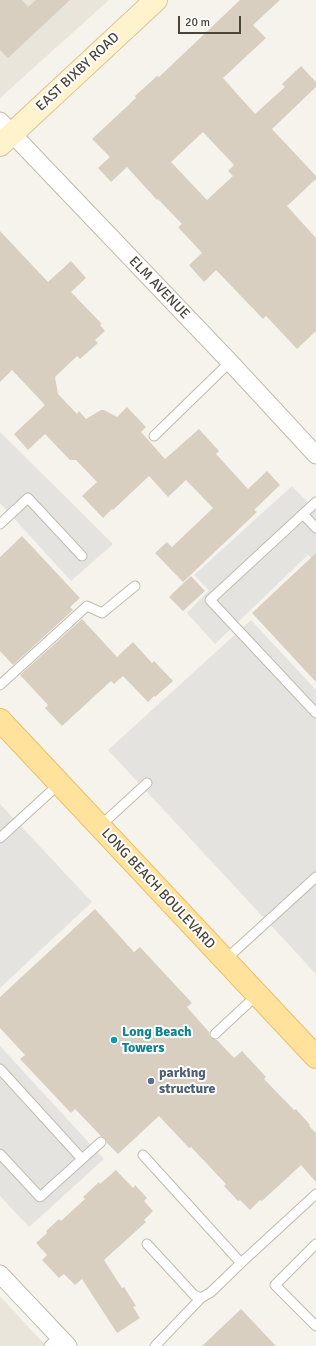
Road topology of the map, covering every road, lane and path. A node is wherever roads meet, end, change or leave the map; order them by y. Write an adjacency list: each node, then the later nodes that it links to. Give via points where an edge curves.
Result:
1 (156, 0): 2 (street, EAST BIXBY ROAD)
2 (4, 133): 3 (street, ELM AVENUE)
3 (230, 362): 4 (lane); 5 (street, ELM AVENUE)
4 (154, 436)
5 (316, 455)
6 (316, 502): 7 (lane)
7 (303, 514): 9 (lane); 13 (lane, via 210,600)
8 (0, 524): 10 (lane, via 28,498)
9 (316, 528)
10 (82, 556)
11 (135, 586): 12 (lane, via 102,613 87,606)
12 (0, 685)
13 (316, 713)
14 (0, 720): 16 (main road, LONG BEACH BOULEVARD)
15 (148, 783): 17 (lane)
16 (59, 784): 17 (main road, LONG BEACH BOULEVARD); 18 (lane)
17 (99, 827): 20 (main road, LONG BEACH BOULEVARD)
18 (0, 838)
19 (316, 877): 20 (lane)
20 (225, 960): 21 (main road, LONG BEACH BOULEVARD)
21 (257, 995): 22 (lane); 23 (main road, LONG BEACH BOULEVARD)
22 (215, 1034)
23 (315, 1055)
24 (0, 1069): 28 (lane)
25 (101, 1142): 28 (lane)
26 (0, 1154): 28 (lane, via 40,1197)
27 (144, 1155): 32 (lane)
28 (82, 1159)
29 (316, 1194): 32 (lane)
30 (147, 1244): 34 (lane, via 194,1295)
31 (316, 1244): 35 (lane, via 276,1284)
32 (241, 1263): 34 (lane, via 211,1292)
33 (0, 1274): 36 (street)
34 (201, 1298): 37 (lane)
35 (316, 1326)
36 (59, 1343)
37 (155, 1346)

